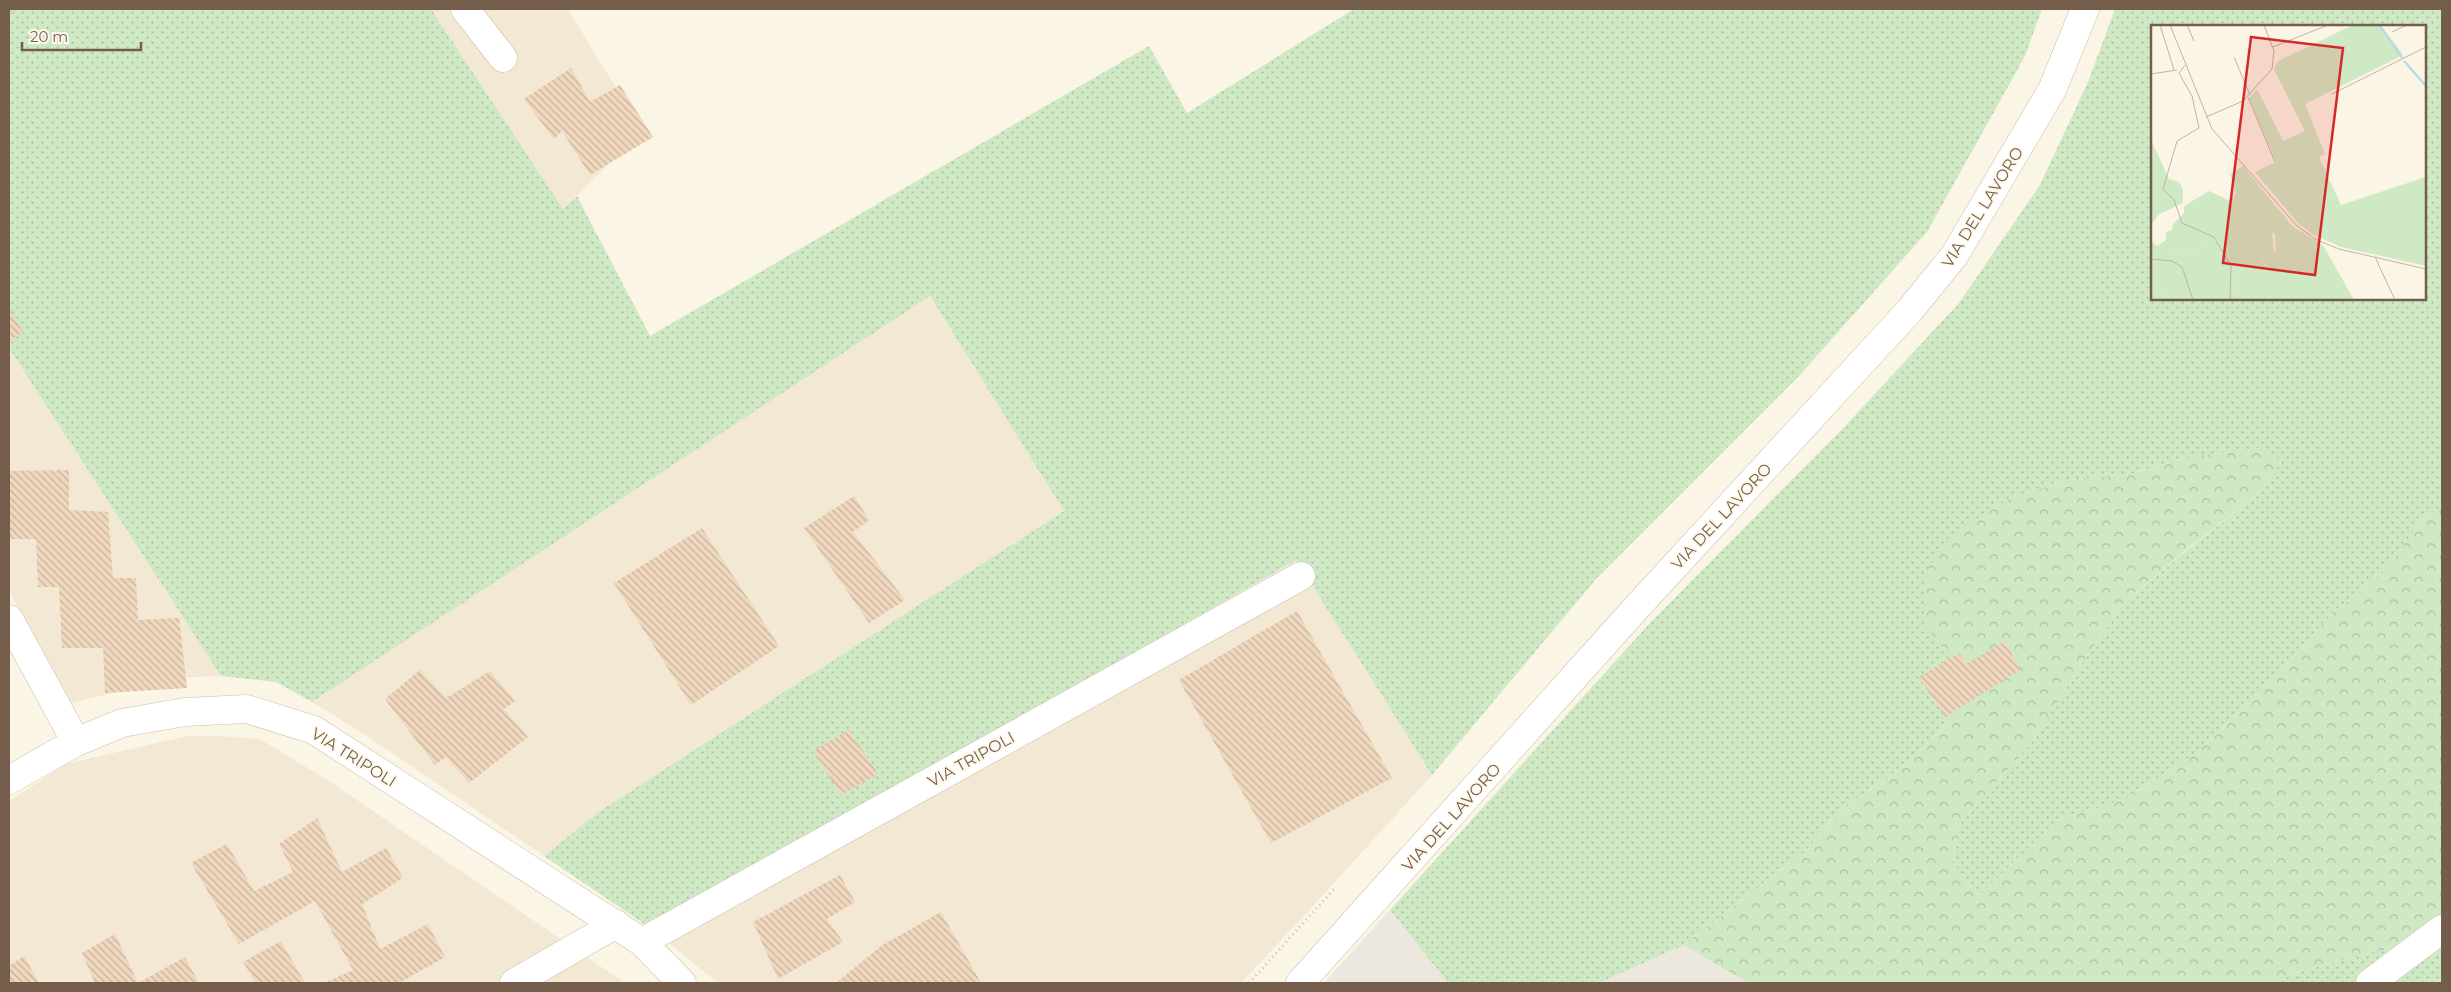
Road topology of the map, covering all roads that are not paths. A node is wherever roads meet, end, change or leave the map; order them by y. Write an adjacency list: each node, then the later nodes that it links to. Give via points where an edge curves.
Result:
1 (465, 9): 3 (street)
2 (2085, 9): 13 (street, VIA DEL LAVORO, via 2052,90 1954,256 1910,310 1637,607)
3 (503, 58)
4 (1301, 576): 10 (street, VIA TRIPOLI)
5 (9, 620): 6 (street)
6 (76, 742): 7 (street, VIA TRIPOLI); 8 (street, VIA TRIPOLI, via 122,723 194,711 247,709 314,730)
7 (9, 780)
8 (616, 924): 10 (street, VIA TRIPOLI); 11 (street)
9 (2442, 929): 14 (street)
10 (642, 942): 12 (street, VIA TRIPOLI)
11 (514, 983)
12 (682, 983)
13 (1300, 983)
14 (2370, 983)

